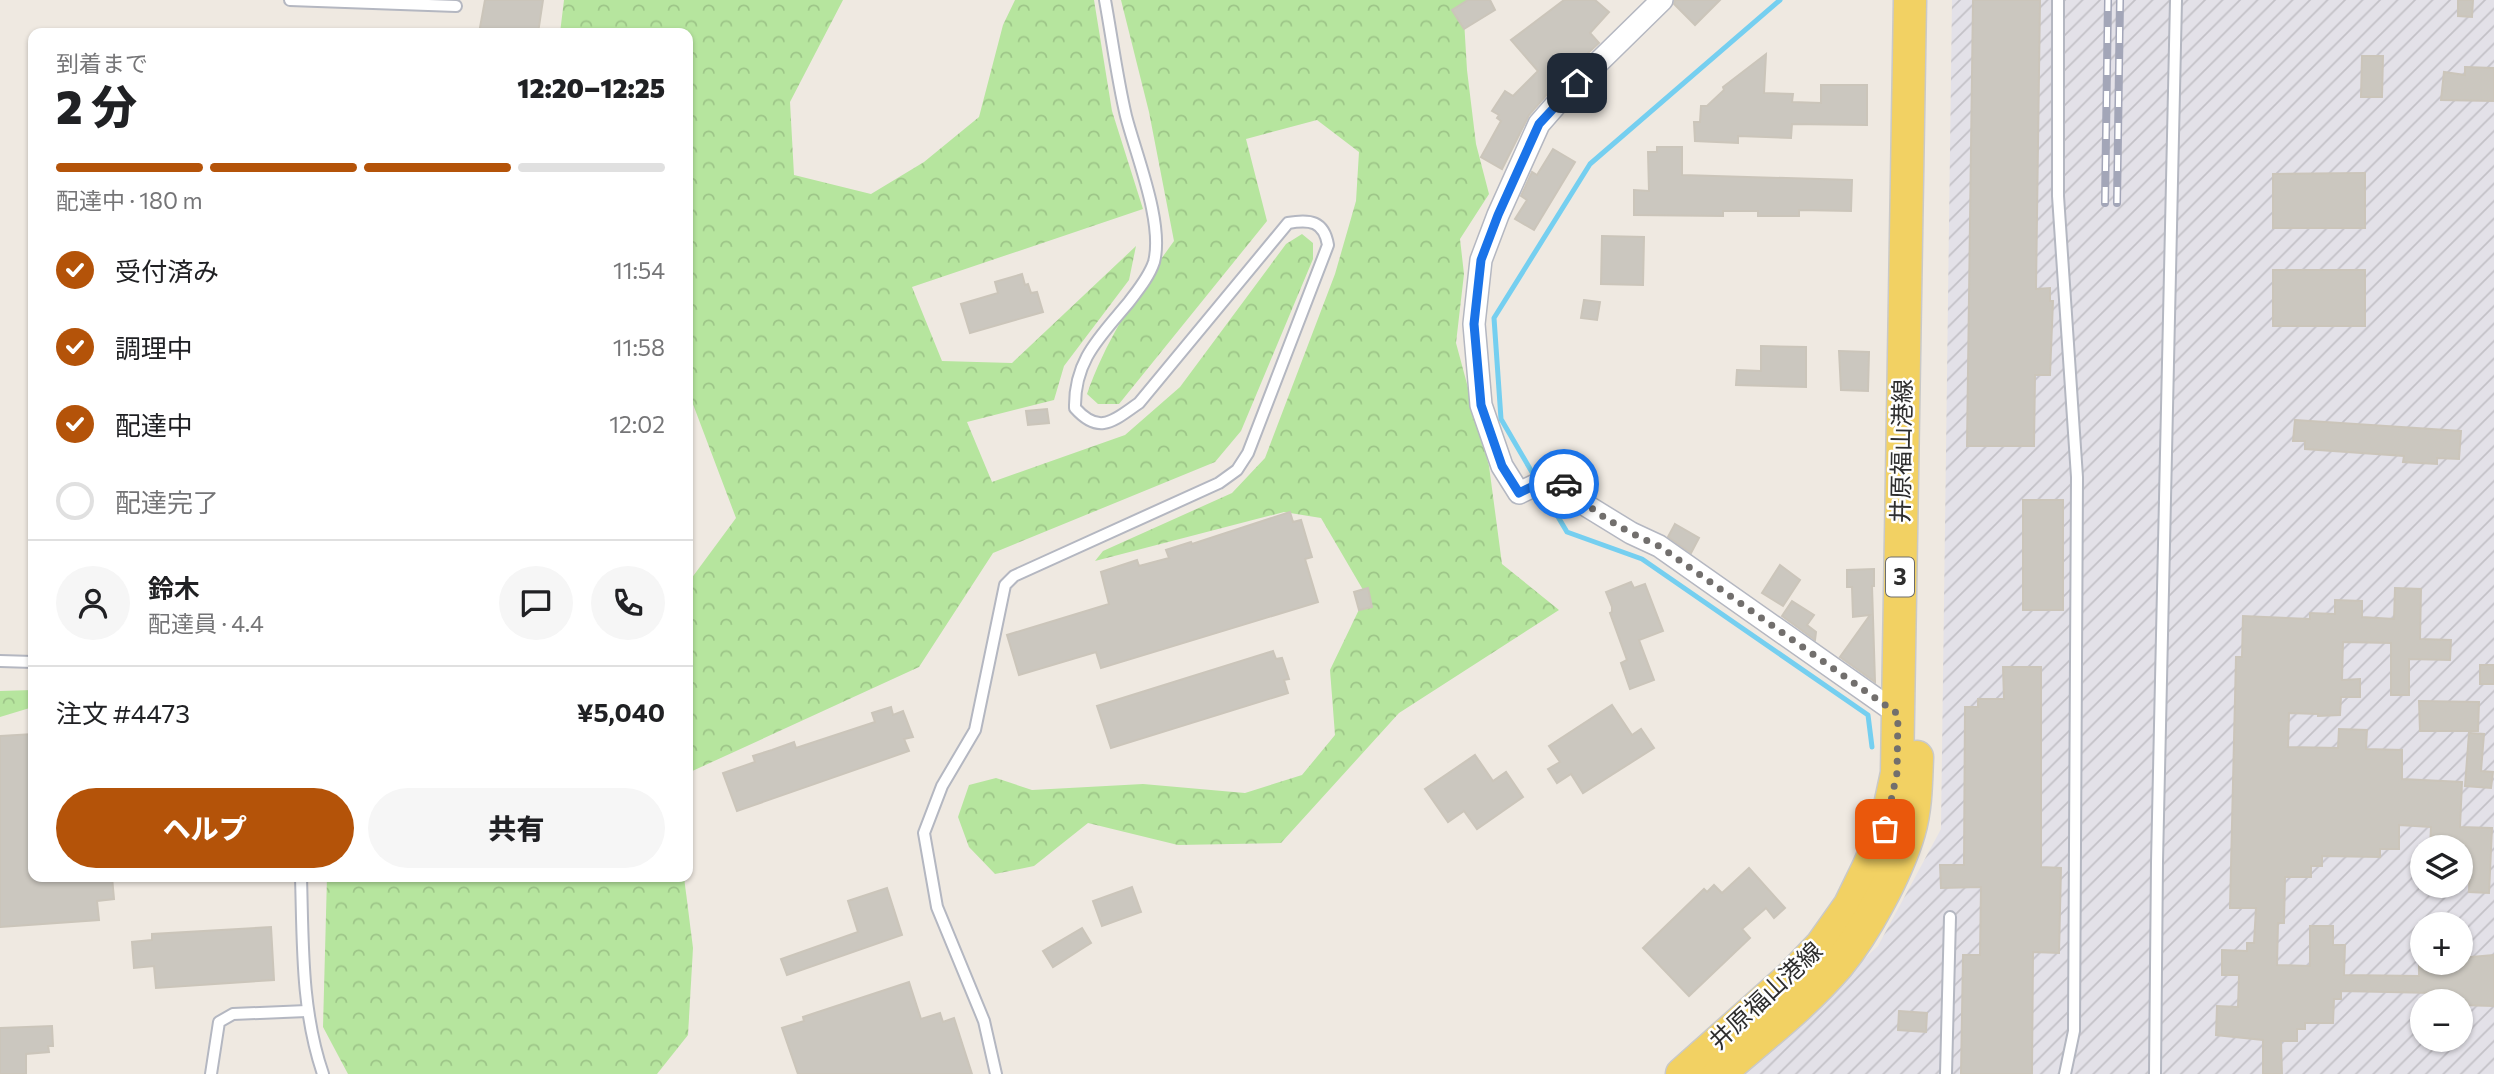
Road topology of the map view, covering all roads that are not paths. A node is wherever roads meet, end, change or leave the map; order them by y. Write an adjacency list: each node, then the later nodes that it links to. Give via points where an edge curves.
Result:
1 (290, 0): 8 (lane)
2 (1105, 0): 17 (lane, via 1125,113 1150,201 1156,243 1154,262 1142,286 1087,352 1074,388 1075,408 1097,424 1112,421 1139,403 1288,223 1304,220 1317,224 1326,234 1328,246 1248,453 1237,470 1219,483 1014,576 1005,585 975,730 942,786 924,833 937,907 984,1021)
3 (1662, 0): 11 (street, via 1539,124 1498,215 1481,260 1474,324 1481,405 1502,466 1519,493 1556,475 1587,506 1659,546)
4 (1910, 0): 11 (main road, 井原福山港線 / 3)
5 (1927, 0): 19 (main road, 井原福山港線 / 3, via 1916,783 1909,832 1887,885 1839,964)
6 (2058, 0): 21 (lane, via 2058,196 2077,477 2074,1031)
7 (2176, 0): 22 (lane)
8 (456, 6)
9 (0, 661): 10 (lane)
10 (28, 662)
11 (1898, 714): 18 (main road, 井原福山港線 / 3, via 1897,773 1885,829 1850,905 1822,946)
12 (300, 882): 14 (lane)
13 (1950, 917): 20 (lane)
14 (307, 1011): 15 (lane, via 233,1014 219,1022); 16 (lane)
15 (211, 1074)
16 (323, 1074)
17 (996, 1074)
18 (1682, 1074)
19 (1719, 1074)
20 (1946, 1074)
21 (2065, 1074)
22 (2155, 1074)

